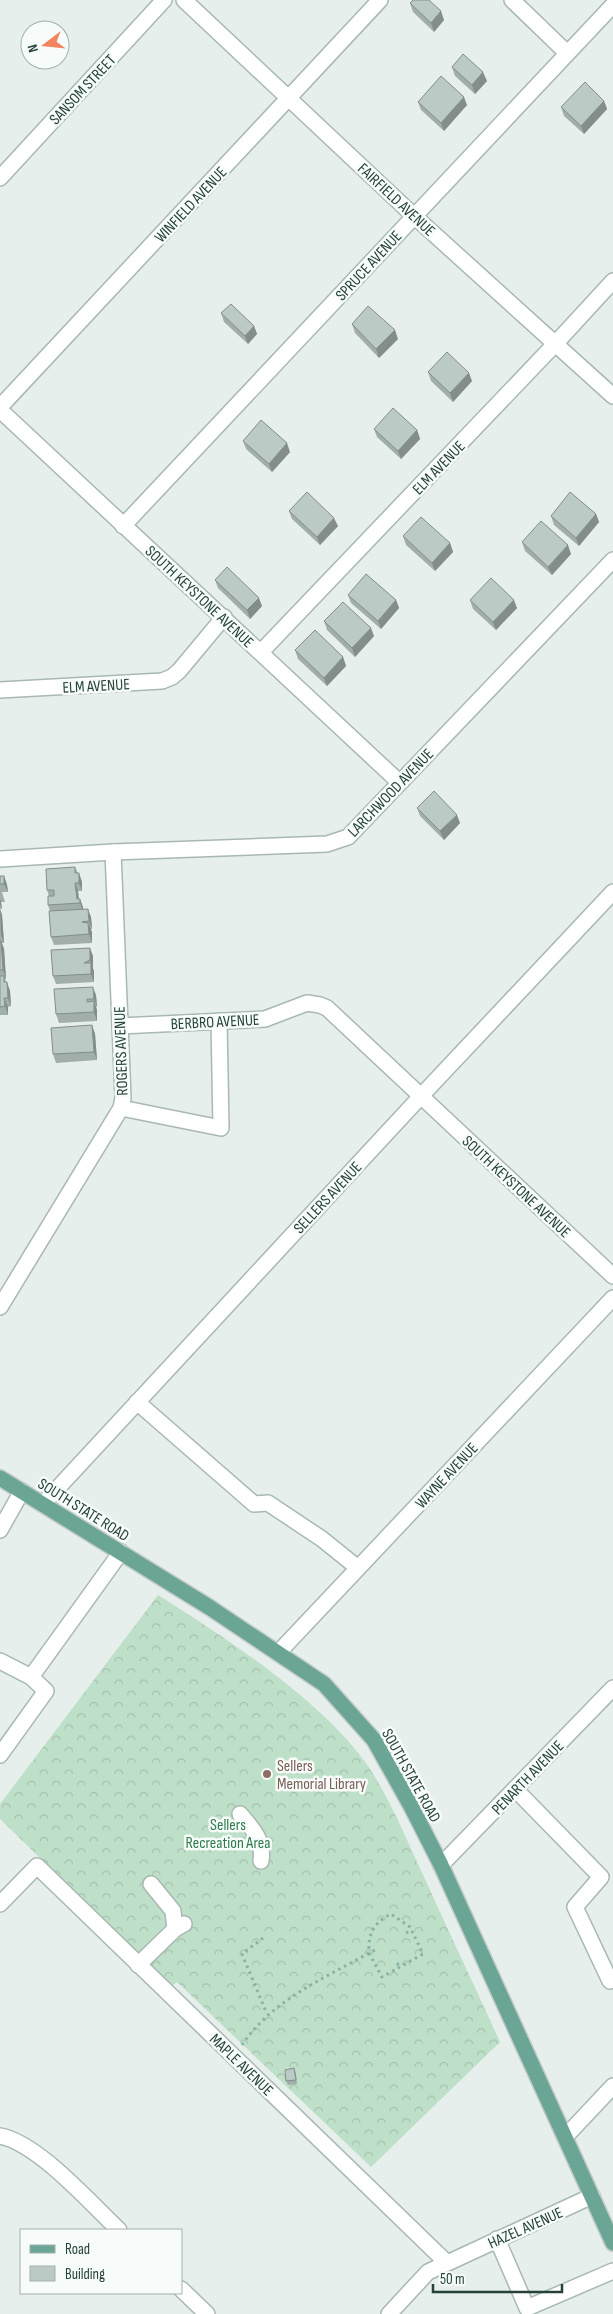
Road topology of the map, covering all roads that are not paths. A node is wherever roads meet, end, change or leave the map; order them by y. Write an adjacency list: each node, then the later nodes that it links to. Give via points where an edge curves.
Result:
1 (164, 0): 8 (street, SANSOM STREET)
2 (184, 0): 7 (street, FAIRFIELD AVENUE)
3 (380, 0): 7 (street, WINFIELD AVENUE)
4 (512, 0): 6 (street)
5 (613, 5): 6 (street, SPRUCE AVENUE)
6 (567, 53): 9 (street, SPRUCE AVENUE)
7 (290, 98): 9 (street, FAIRFIELD AVENUE); 13 (street, WINFIELD AVENUE)
8 (0, 178)
9 (414, 216): 11 (street, FAIRFIELD AVENUE); 14 (street, SPRUCE AVENUE)
10 (613, 281): 11 (street, ELM AVENUE)
11 (556, 343): 12 (street, FAIRFIELD AVENUE); 17 (street, ELM AVENUE)
12 (613, 396)
13 (0, 409): 14 (street, SOUTH KEYSTONE AVENUE)
14 (124, 526): 16 (street, SOUTH KEYSTONE AVENUE)
15 (613, 560): 19 (street, LARCHWOOD AVENUE)
16 (224, 617): 17 (street, SOUTH KEYSTONE AVENUE); 18 (street, ELM AVENUE, via 179,671 162,681)
17 (261, 652): 19 (street, SOUTH KEYSTONE AVENUE)
18 (0, 690)
19 (399, 782): 20 (street, LARCHWOOD AVENUE, via 348,837 339,842)
20 (113, 852): 21 (street, LARCHWOOD AVENUE); 24 (street, ROGERS AVENUE)
21 (0, 859)
22 (613, 892): 25 (street, SELLERS AVENUE)
23 (219, 1021): 24 (street, BERBRO AVENUE); 25 (street, BERBRO AVENUE, via 265,1019 307,1003 320,1004); 26 (street, via 221,1128)
24 (120, 1026): 26 (street, ROGERS AVENUE)
25 (422, 1095): 27 (street, SOUTH KEYSTONE AVENUE); 30 (street, SELLERS AVENUE)
26 (121, 1108): 29 (street, ROGERS AVENUE)
27 (613, 1276)
28 (613, 1298): 36 (street, WAYNE AVENUE)
29 (0, 1306)
30 (137, 1402): 33 (street, SELLERS AVENUE); 36 (street, via 254,1504 268,1503)
31 (0, 1478): 32 (main road, SOUTH STATE ROAD)
32 (22, 1491): 33 (main road, SOUTH STATE ROAD); 34 (street)
33 (43, 1504): 35 (main road, SOUTH STATE ROAD)
34 (0, 1530)
35 (121, 1552): 37 (main road, SOUTH STATE ROAD); 39 (street)
36 (358, 1568): 37 (street, WAYNE AVENUE)
37 (278, 1652): 45 (main road, SOUTH STATE ROAD, via 324,1684 374,1740)
38 (0, 1661): 39 (street)
39 (31, 1677): 41 (street, via 46,1691)
40 (613, 1688): 42 (street, PENARTH AVENUE)
41 (0, 1756)
42 (515, 1789): 45 (street, PENARTH AVENUE); 49 (street, via 602,1878 575,1907 610,1981)
43 (240, 1814): 44 (street, via 258,1836 263,1850)
44 (261, 1861)
45 (441, 1865): 52 (main road, SOUTH STATE ROAD)
46 (151, 1884): 48 (street, via 173,1910 179,1926)
47 (0, 1904): 48 (street, MAPLE AVENUE, via 37,1866)
48 (138, 1965): 57 (street, MAPLE AVENUE)
49 (613, 1980)
50 (613, 2086): 52 (street)
51 (0, 2136): 54 (street, via 10,2138 46,2160)
52 (565, 2137): 53 (main road, SOUTH STATE ROAD)
53 (592, 2196): 55 (street, HAZEL AVENUE); 56 (main road, SOUTH STATE ROAD)
54 (118, 2229)
55 (497, 2239): 57 (street, HAZEL AVENUE); 58 (street, via 527,2308)
56 (613, 2243)
57 (446, 2262): 61 (street, HAZEL AVENUE, via 428,2272)
58 (613, 2271)
59 (182, 2290): 60 (street)
60 (207, 2314)
61 (389, 2314)

